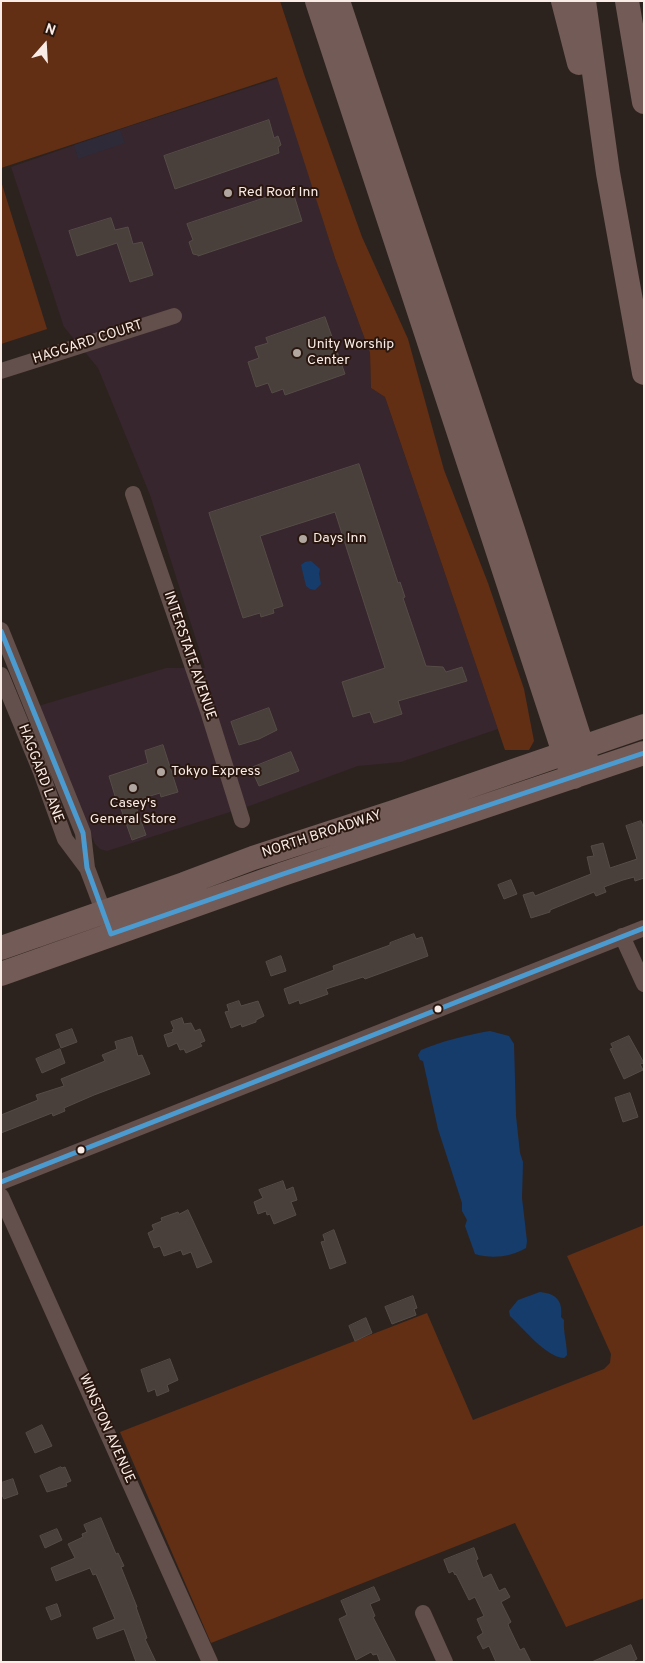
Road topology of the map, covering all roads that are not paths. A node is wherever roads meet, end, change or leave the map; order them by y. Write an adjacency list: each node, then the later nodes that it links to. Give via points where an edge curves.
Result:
1 (317, 1): 15 (highway)
2 (338, 1): 15 (highway, via 513,530)
3 (563, 1): 7 (highway)
4 (584, 1): 7 (highway)
5 (627, 1): 6 (highway)
6 (644, 102)
7 (608, 172): 10 (highway)
8 (174, 316): 9 (street, HAGGARD COURT)
9 (1, 371)
10 (644, 373)
11 (133, 494): 18 (street, INTERSTATE AVENUE)
12 (1, 630): 19 (street, HAGGARD LANE, via 83,833)
13 (1, 675): 19 (street, HAGGARD LANE, via 65,839)
14 (644, 726): 15 (highway, NORTH BROADWAY)
15 (573, 750): 17 (highway); 20 (highway, NORTH BROADWAY)
16 (644, 753): 17 (highway, NORTH BROADWAY)
17 (582, 774): 22 (highway, NORTH BROADWAY)
18 (242, 820)
19 (87, 868): 20 (street, HAGGARD LANE)
20 (104, 911): 22 (street, HAGGARD LANE); 24 (highway, NORTH BROADWAY)
21 (644, 928): 23 (street)
22 (111, 934): 25 (highway, NORTH BROADWAY)
23 (622, 936): 26 (street); 27 (street)
24 (1, 948)
25 (1, 974)
26 (644, 984)
27 (1, 1182)
28 (1, 1196): 30 (street, WINSTON AVENUE)
29 (423, 1613): 31 (street)
30 (210, 1662)
31 (445, 1662)

